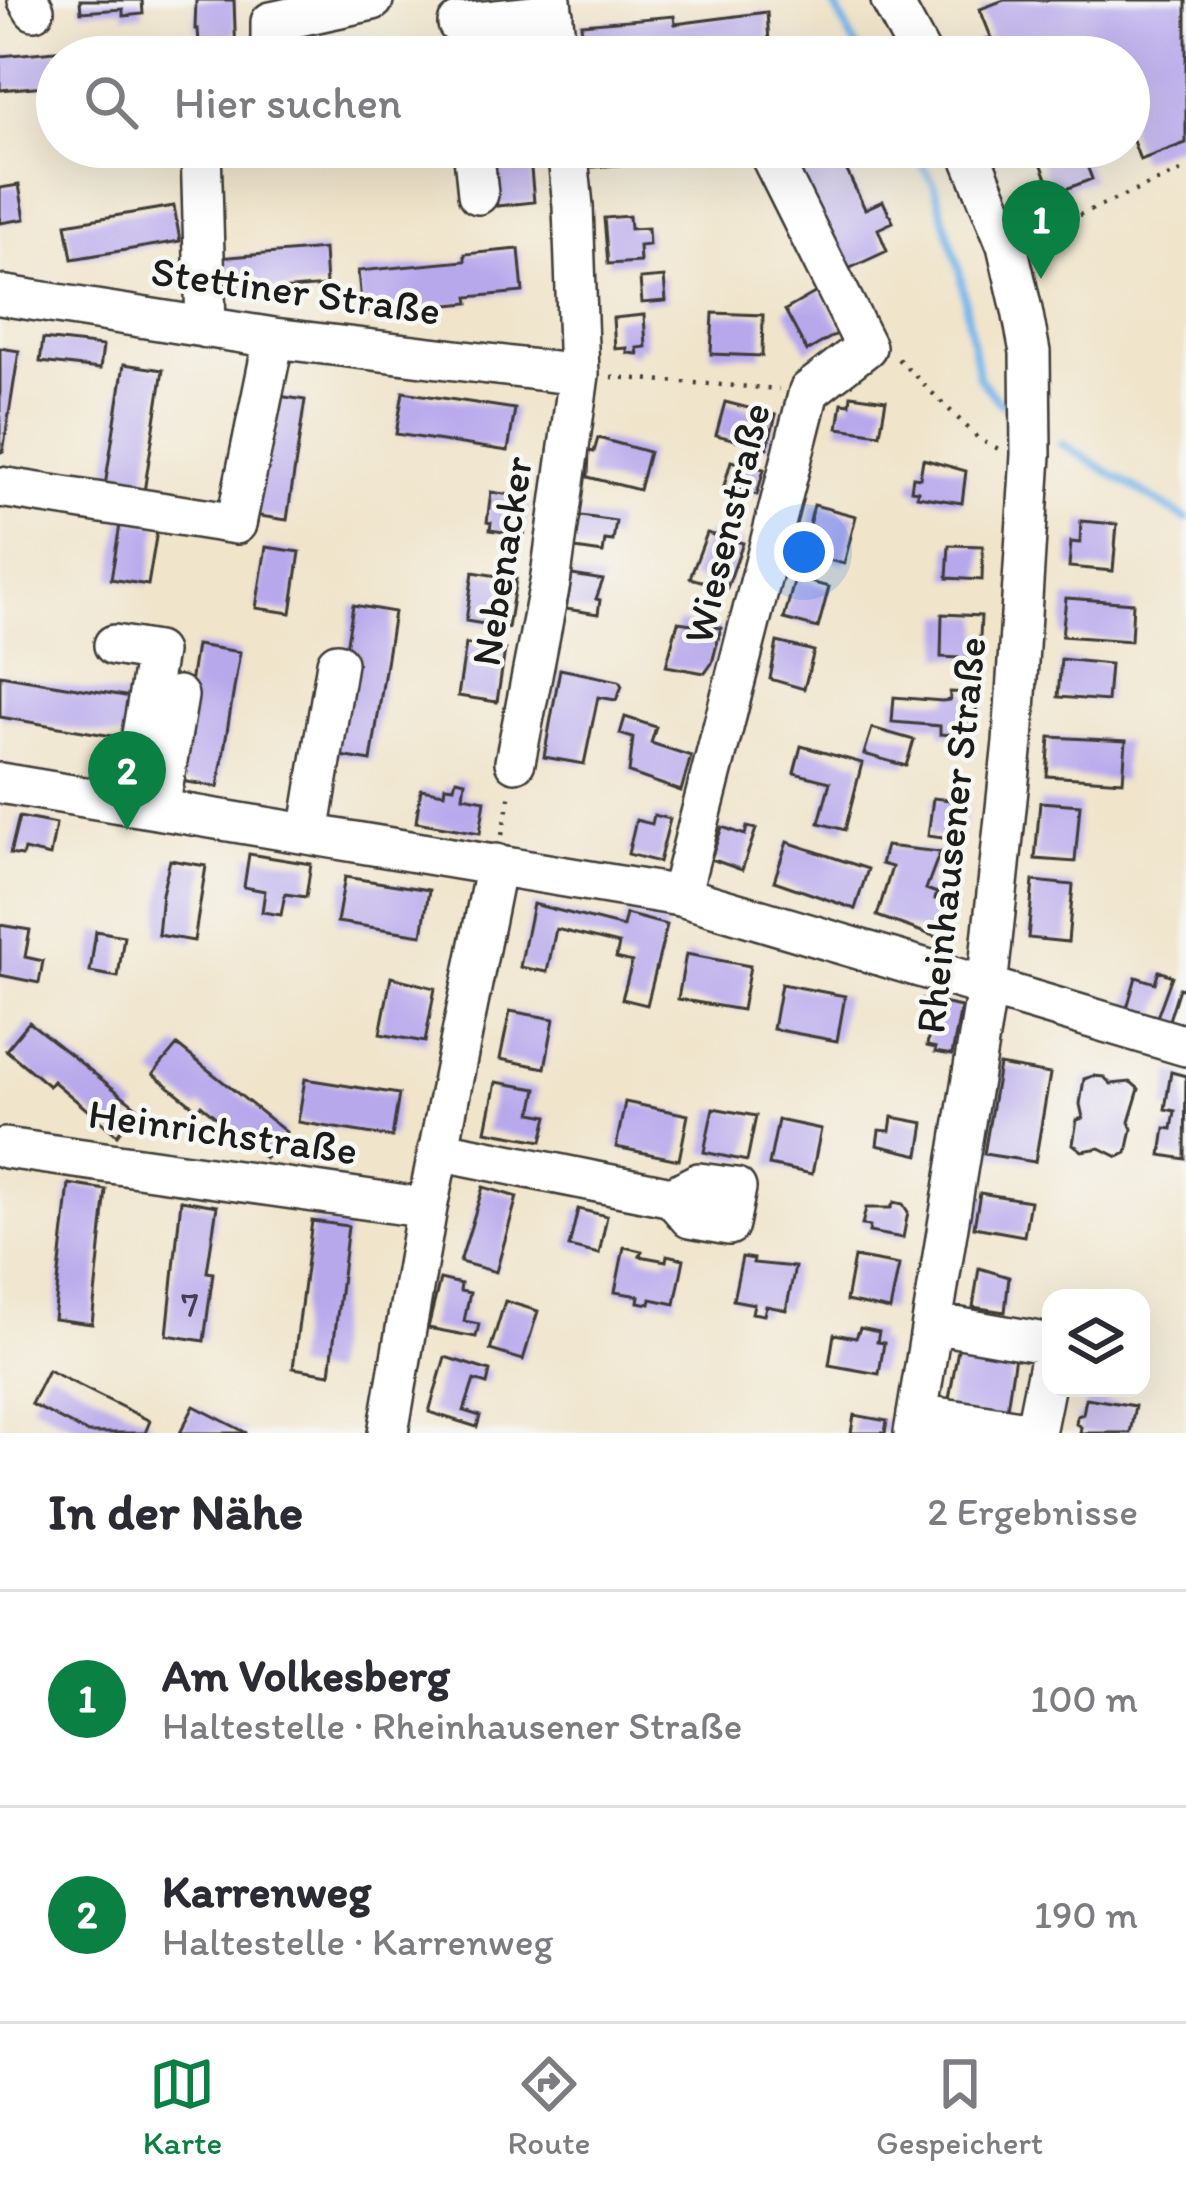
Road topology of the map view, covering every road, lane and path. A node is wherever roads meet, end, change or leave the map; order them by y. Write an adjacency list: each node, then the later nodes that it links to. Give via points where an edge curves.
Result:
1 (373, 0): 5 (street, via 271,22)
2 (891, 0): 6 (street)
3 (552, 7): 4 (street)
4 (458, 25)
5 (271, 36)
6 (911, 36)
7 (202, 168): 16 (street)
8 (475, 168): 13 (street)
9 (569, 168): 19 (street, Nebenacker)
10 (776, 168): 18 (street)
11 (976, 168): 14 (street, Rheinhausener Straße)
12 (1186, 169): 14 (path)
13 (478, 194)
14 (1007, 244): 21 (street, Rheinhausener Straße, via 1030,352)
15 (0, 296): 16 (street, Stettiner Straße)
16 (206, 328): 17 (street, Stettiner Straße)
17 (274, 338): 19 (street, Stettiner Straße); 22 (street, via 236,524)
18 (866, 347): 20 (street, Wiesenstraße); 21 (path, via 890,351 980,440 1008,454)
19 (579, 375): 20 (path); 26 (street, Nebenacker)
20 (809, 391): 31 (street, Wiesenstraße)
21 (1031, 454): 32 (street, Rheinhausener Straße)
22 (0, 488)
23 (114, 645): 28 (street, via 156,652)
24 (337, 663): 29 (street)
25 (178, 696): 28 (street)
26 (515, 761): 30 (path)
27 (0, 783): 28 (street)
28 (145, 807): 29 (street)
29 (309, 834): 30 (street)
30 (496, 864): 31 (street); 35 (street)
31 (680, 896): 32 (street)
32 (987, 988): 33 (street); 38 (street, Rheinhausener Straße)
33 (1186, 1046)
34 (5, 1148): 37 (street, Heinrichstraße)
35 (438, 1150): 36 (street); 37 (street)
36 (672, 1197)
37 (427, 1208): 40 (street)
38 (932, 1323): 39 (street, Rheinhausener Straße); 39 (street, via 1039,1342 1050,1359 1032,1432)
39 (916, 1424)
40 (388, 1433)

